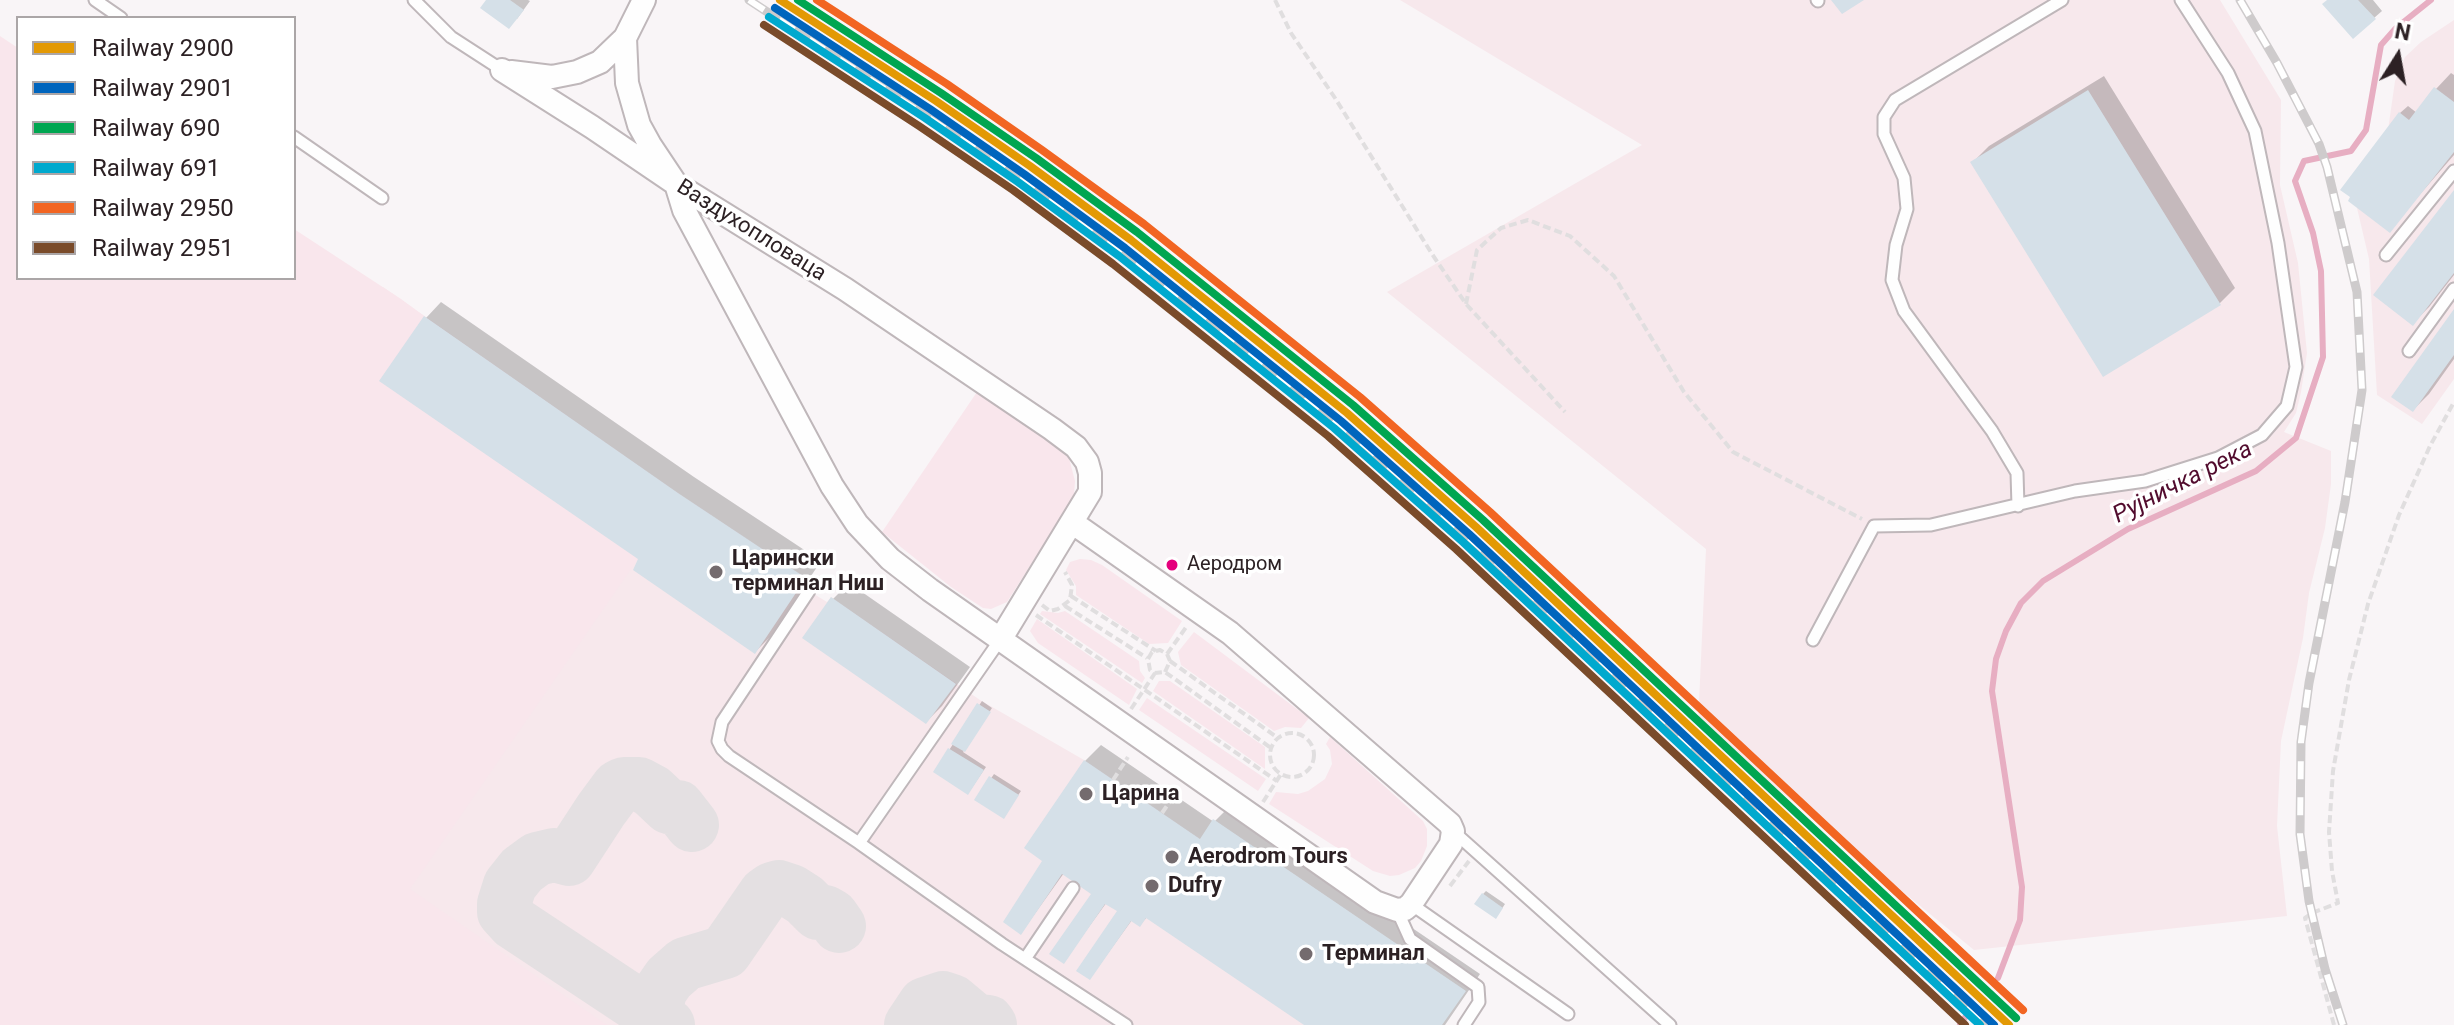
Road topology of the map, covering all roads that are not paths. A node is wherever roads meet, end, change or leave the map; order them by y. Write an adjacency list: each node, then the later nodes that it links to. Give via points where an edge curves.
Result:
1 (95, 0): 6 (lane)
2 (414, 0): 8 (lane, via 451,37)
3 (644, 0): 7 (street)
4 (2062, 0): 16 (lane, via 1895,100 1884,117 1884,134 1904,178 1907,209 1892,280 1904,311 2017,473)
5 (2181, 0): 16 (lane, via 2228,73 2255,131 2296,367 2287,406 2262,435 2218,458 2145,481)
6 (118, 16)
7 (625, 38): 8 (street, via 600,62 577,72 552,77); 11 (street, via 632,104)
8 (502, 70): 11 (street, Ваздухопловаца)
9 (296, 138): 12 (lane)
10 (2454, 171): 13 (lane)
11 (676, 184): 17 (street, Ваздухопловаца, via 845,289 1065,438 1090,473 1090,492); 19 (street, via 684,210 845,509 890,559)
12 (382, 198)
13 (2386, 255)
14 (2454, 289): 15 (lane)
15 (2409, 351)
16 (2018, 506): 20 (lane, via 1931,525 1874,526)
17 (1073, 523): 19 (street, Ваздухопловаца); 21 (street, via 1230,633 1432,807)
18 (809, 591): 22 (lane, via 722,722 718,741 729,756)
19 (1000, 640): 22 (lane); 24 (street, via 1375,902)
20 (1813, 640)
21 (1453, 831): 24 (street, via 1451,844); 29 (lane)
22 (859, 843): 25 (lane)
23 (1073, 888): 25 (lane)
24 (1404, 907): 26 (lane); 28 (lane, via 1410,939 1478,987 1479,1002)
25 (1025, 959): 27 (lane)
26 (1568, 1014)
27 (1126, 1025)
28 (1464, 1025)
29 (1670, 1025)

